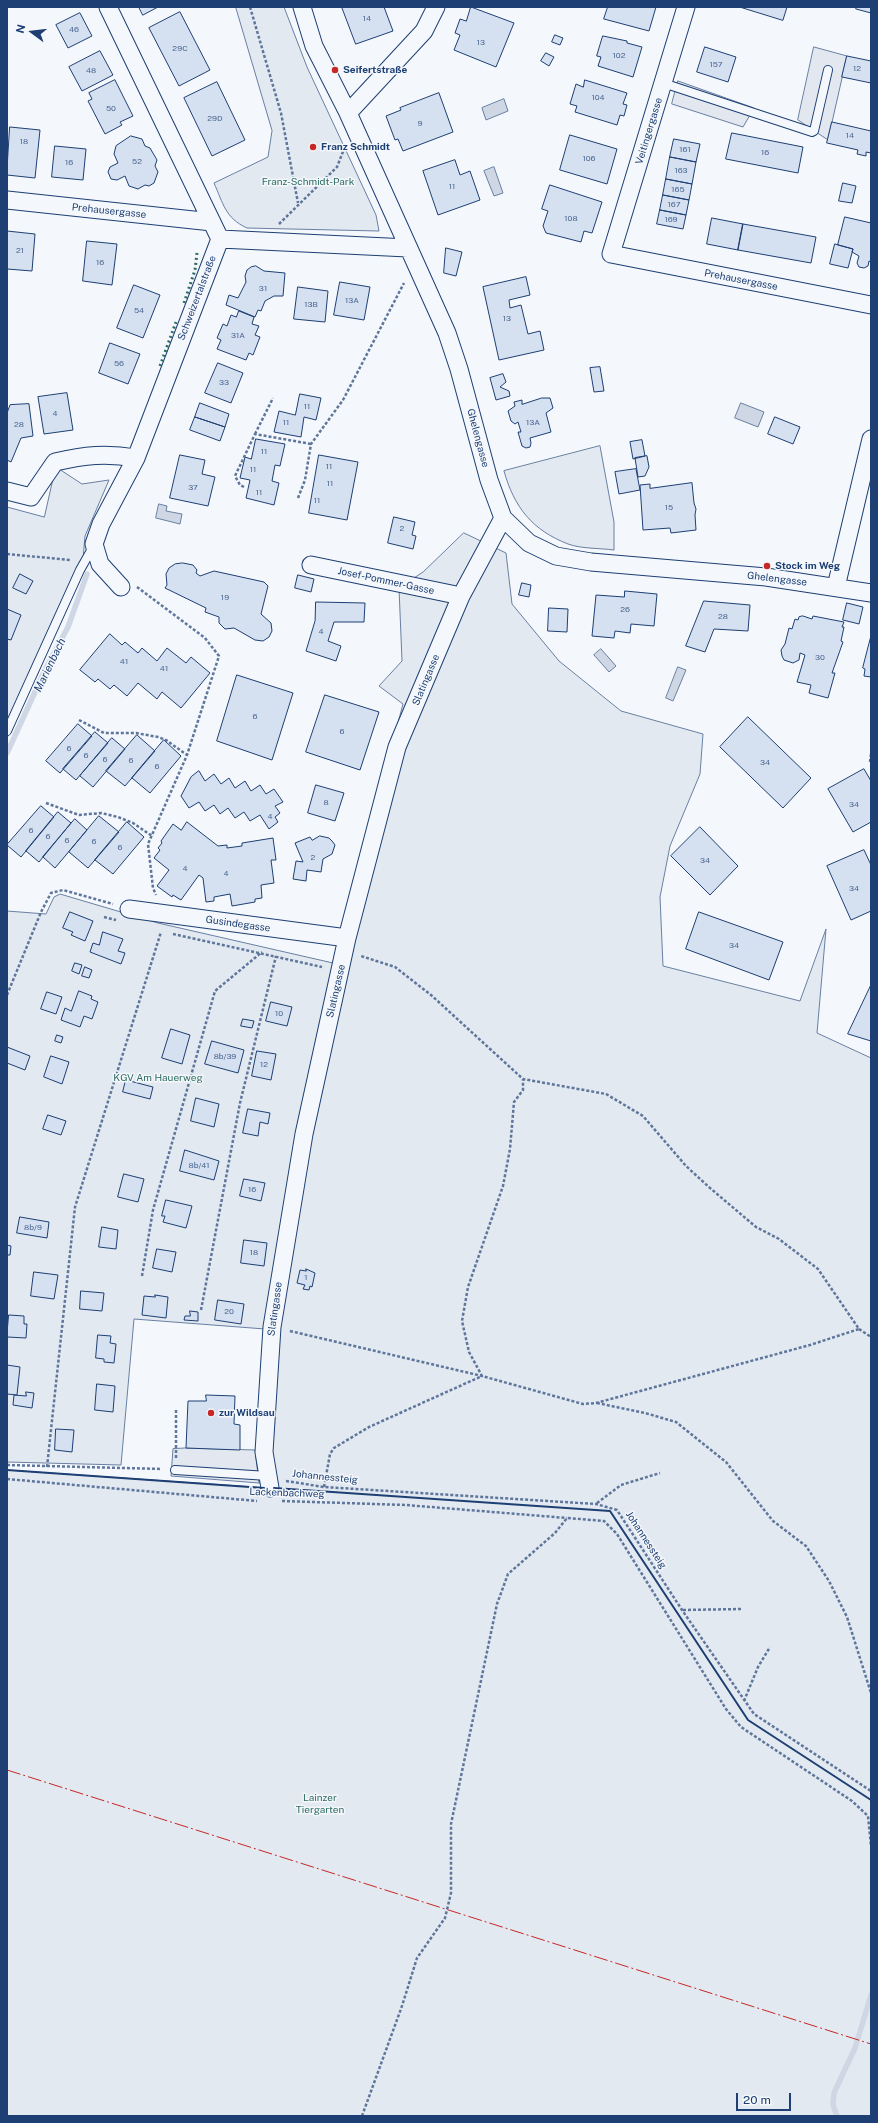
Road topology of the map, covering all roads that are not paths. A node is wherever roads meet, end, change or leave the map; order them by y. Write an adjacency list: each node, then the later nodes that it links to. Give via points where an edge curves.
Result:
1 (108, 7): 9 (street)
2 (302, 7): 7 (street, Ghelengasse, via 314,46)
3 (436, 7): 7 (street, via 424,31)
4 (686, 7): 6 (street, Veitingergasse)
5 (828, 70): 6 (lane, via 812,132)
6 (663, 83): 12 (street, Veitingergasse)
7 (350, 119): 11 (street, Ghelengasse)
8 (7, 200): 9 (street, Prehausergasse)
9 (212, 222): 10 (street)
10 (220, 239): 11 (street); 15 (street, Schweizertalstraße)
11 (408, 248): 17 (street, Ghelengasse, via 457,362 489,480)
12 (611, 254): 13 (street, Prehausergasse)
13 (871, 306)
14 (871, 439): 21 (street)
15 (136, 458): 16 (street, via 84,455 55,462 31,497); 18 (street, Schweizertalstraße)
16 (7, 491)
17 (503, 518): 21 (street, Ghelengasse, via 530,543 556,556 591,562 766,577); 23 (street, Slatingasse)
18 (94, 544): 20 (street, via 100,564); 24 (lane)
19 (311, 565): 23 (street, Josef-Pommer-Gasse)
20 (122, 587)
21 (836, 587): 22 (street, Ghelengasse)
22 (871, 593)
23 (461, 596): 26 (street, Slatingasse, via 397,747)
24 (7, 731)
25 (124, 915): 26 (street, Gusindegasse, via 165,914)
26 (346, 945): 28 (street, Slatingasse, via 304,1134 272,1327 264,1452)
27 (175, 1470): 28 (lane)
28 (269, 1482)

